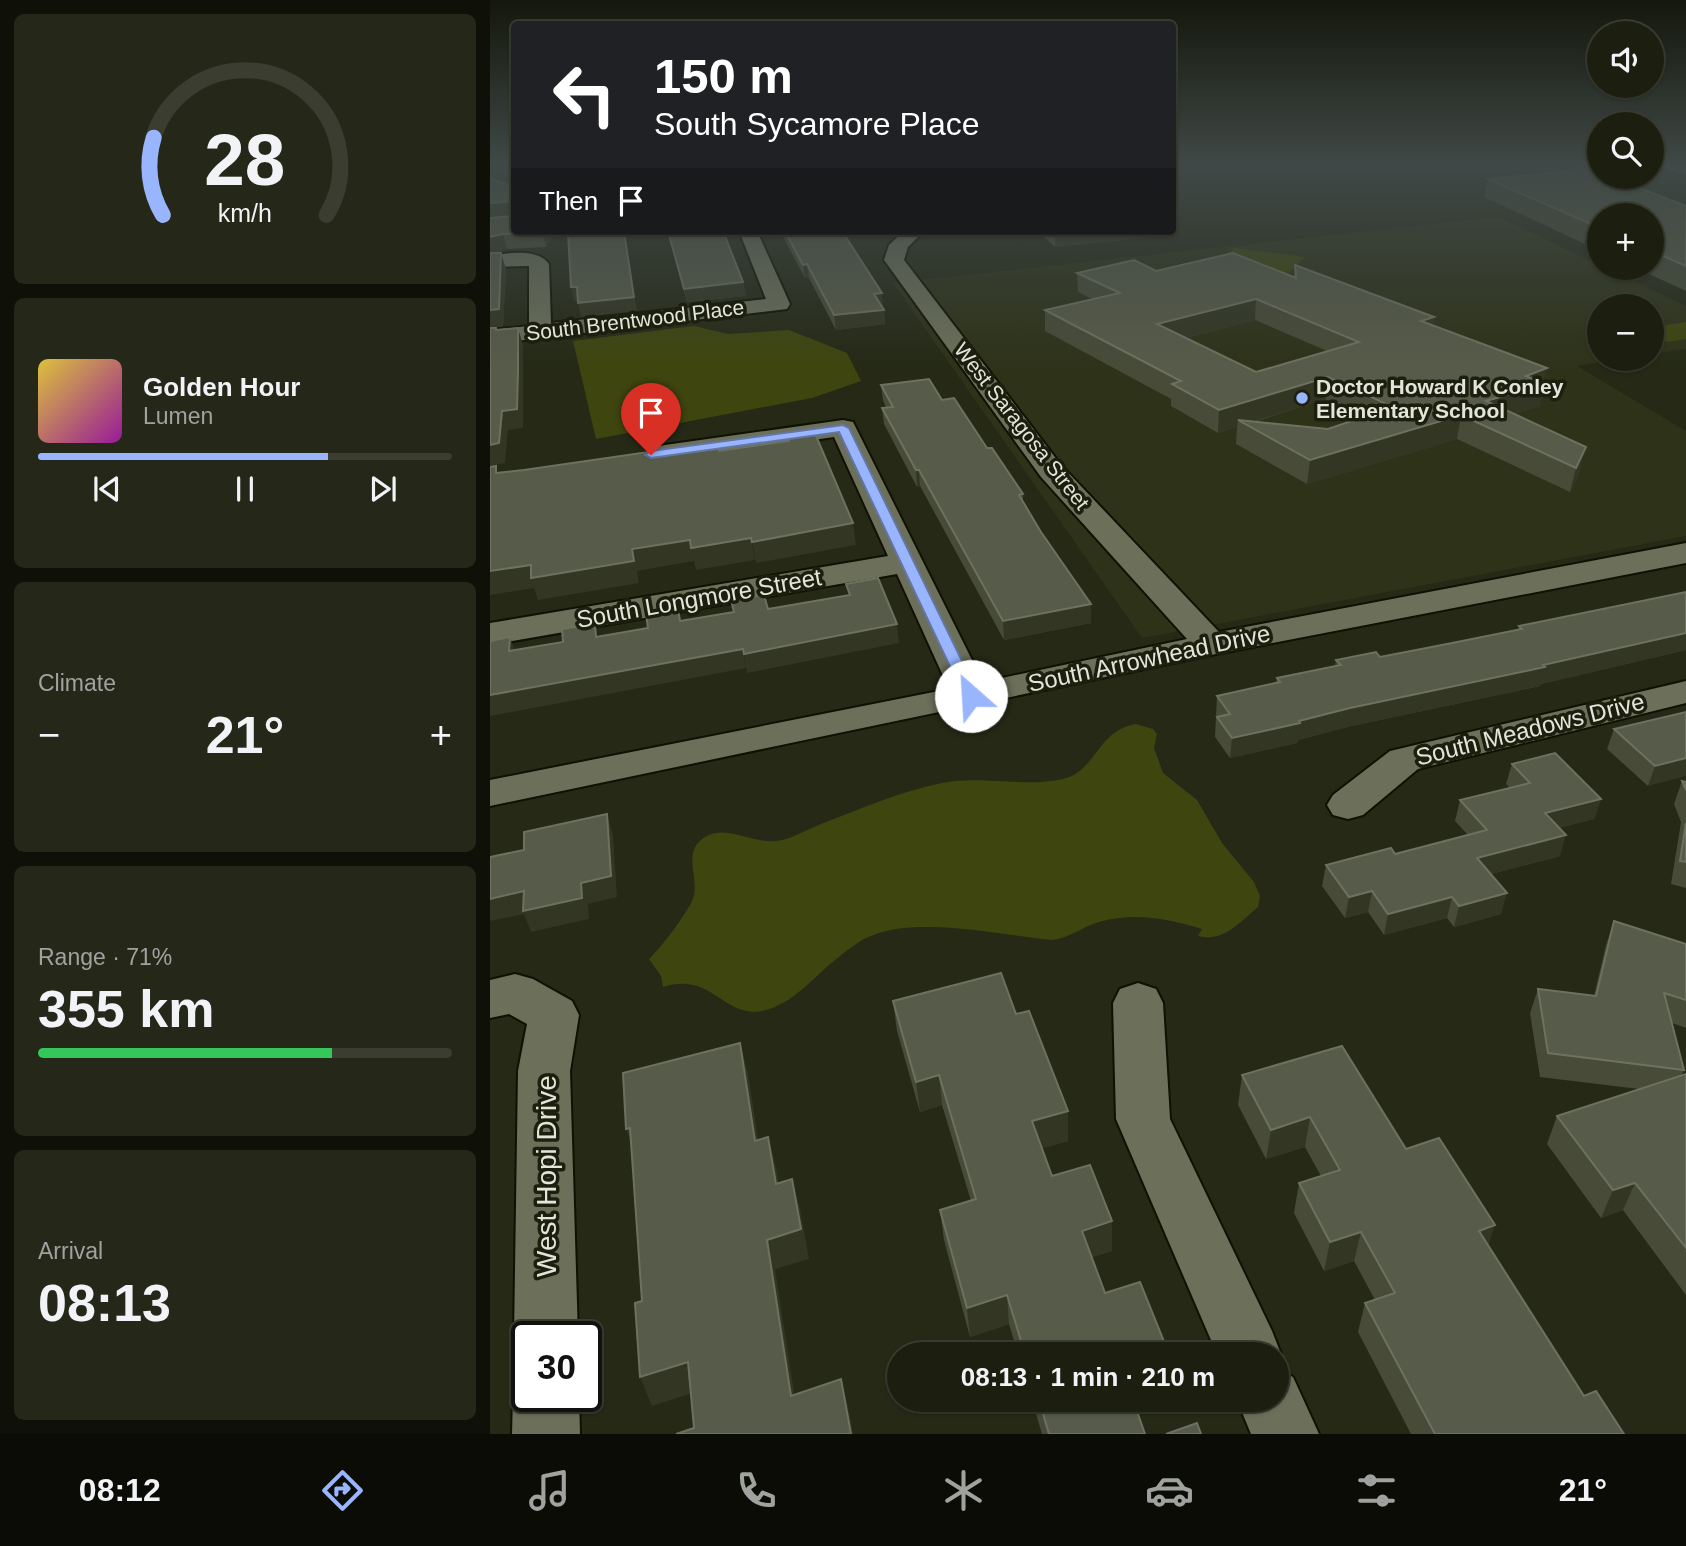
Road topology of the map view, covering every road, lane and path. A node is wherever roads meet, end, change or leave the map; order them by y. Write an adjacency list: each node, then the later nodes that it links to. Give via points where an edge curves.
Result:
1 (750, 235): 4 (street, South Brentwood Place, via 779,304)
2 (911, 235): 10 (street, West Saragosa Street, via 894,260 1051,471)
3 (490, 261): 4 (street, via 531,259 539,264)
4 (540, 331): 5 (street, South Brentwood Place)
5 (490, 337)
6 (637, 457): 8 (street, via 843,428)
7 (1686, 553): 10 (street, South Arrowhead Drive)
8 (907, 563): 9 (street, South Longmore Street); 12 (street)
9 (490, 634)
10 (1211, 644): 12 (street, South Arrowhead Drive)
11 (1686, 692): 14 (street, South Meadows Drive, via 1404,760)
12 (971, 696): 13 (street, South Arrowhead Drive)
13 (490, 793)
14 (1348, 805)
15 (490, 999): 17 (street, West Hopi Drive, via 515,993 554,1015 544,1072)
16 (1138, 1003): 18 (street, via 1143,1119)
17 (546, 1321)
18 (1244, 1342)
19 (546, 1412): 21 (street)
20 (1275, 1412): 22 (street)
21 (546, 1434)
22 (1285, 1434)

